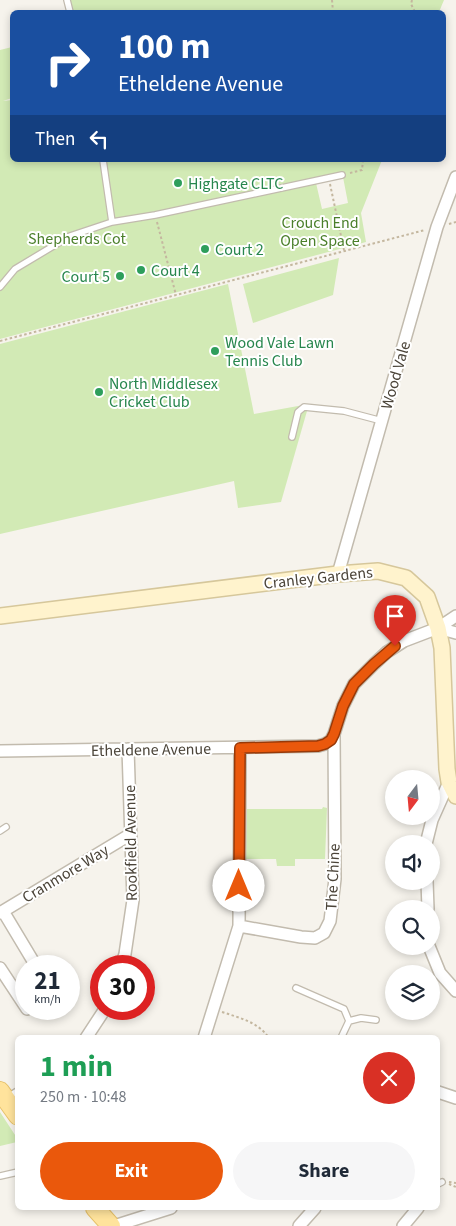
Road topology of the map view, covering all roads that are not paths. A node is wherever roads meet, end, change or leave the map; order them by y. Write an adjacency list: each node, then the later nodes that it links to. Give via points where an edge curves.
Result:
1 (103, 162): 4 (lane)
2 (342, 175): 4 (lane)
3 (456, 177): 6 (street, Wood Vale, via 437,227)
4 (112, 222): 5 (lane, via 64,240 15,269)
5 (0, 287)
6 (382, 422): 7 (lane, via 344,411 304,407 298,412); 8 (street, Wood Vale)
7 (292, 437)
8 (338, 574): 9 (street, Cranley Gardens); 11 (street, Cranley Gardens, via 378,571 406,578 427,597)
9 (0, 616)
10 (456, 616): 11 (street, The Chine)
11 (438, 628): 12 (street); 13 (street, The Chine, via 404,641 387,652 354,684); 17 (street, Cranley Gardens, via 442,648 447,769)
12 (456, 632)
13 (333, 737): 14 (street, Etheldene Avenue, via 318,746); 23 (street, The Chine, via 335,879 327,927 324,933 314,938)
14 (240, 748): 15 (street, Etheldene Avenue); 23 (street)
15 (128, 749): 16 (street, Etheldene Avenue); 20 (street, Rookfield Avenue)
16 (0, 751)
17 (453, 789): 21 (street, via 432,820)
18 (6, 827): 19 (lane)
19 (0, 831)
20 (131, 834): 22 (street, Cranmore Way); 25 (street, Rookfield Avenue, via 133,900)
21 (428, 835)
22 (1, 912): 24 (street)
23 (239, 926): 35 (street)
24 (29, 955)
25 (125, 955)
26 (433, 955): 30 (street, via 440,972)
27 (0, 968): 29 (street)
28 (296, 988): 33 (lane, via 344,1009)
29 (15, 991)
30 (456, 991)
31 (98, 1020): 34 (street)
32 (376, 1020): 33 (lane, via 361,1018)
33 (348, 1021): 36 (lane)
34 (88, 1035)
35 (205, 1035)
36 (342, 1035)
37 (440, 1093): 39 (street)
38 (8, 1095): 40 (main road)
39 (456, 1098)
40 (15, 1110)
41 (15, 1173): 42 (lane)
42 (0, 1176)
43 (96, 1210): 47 (main road)
44 (163, 1210): 47 (street)
45 (313, 1210): 48 (street)
46 (416, 1210): 49 (street)
47 (107, 1225)
48 (299, 1226)
49 (403, 1226)

